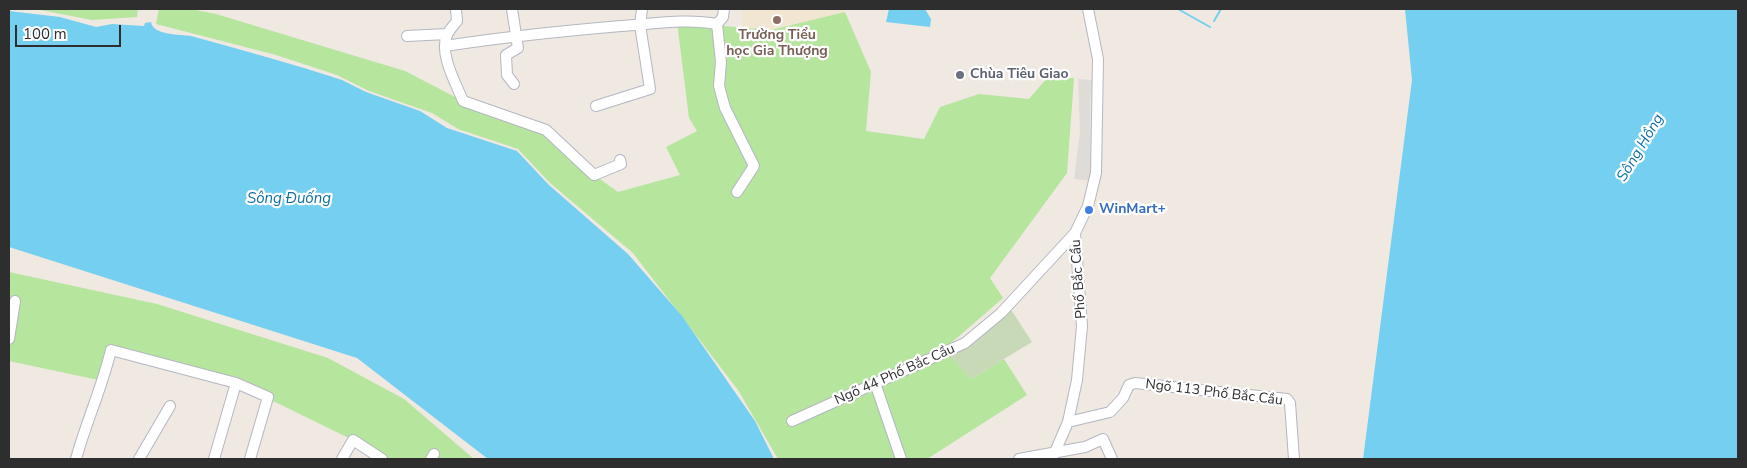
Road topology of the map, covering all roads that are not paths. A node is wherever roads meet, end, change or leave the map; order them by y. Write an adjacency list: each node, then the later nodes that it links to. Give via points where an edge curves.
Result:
1 (456, 9): 8 (street, via 457,21)
2 (512, 9): 9 (street)
3 (642, 9): 7 (street)
4 (724, 9): 6 (street, via 724,18)
5 (1088, 9): 16 (street, Phố Bắc Cầu, via 1098,59 1096,173 1088,206)
6 (717, 24): 7 (street, via 700,21); 15 (street, via 721,62 719,86 725,108 754,166)
7 (640, 25): 9 (street); 13 (street, via 650,89)
8 (447, 34): 10 (street); 11 (street)
9 (516, 35): 11 (street); 12 (street, via 518,48 506,55 507,75)
10 (407, 36)
11 (445, 46): 14 (street, via 463,101 546,130 594,175 621,164)
12 (514, 84)
13 (596, 106)
14 (620, 160)
15 (736, 192)
16 (1075, 233): 20 (street, Ngõ 44 Phố Bắc Cầu, via 1001,313 965,343); 23 (street, Phố Bắc Cầu, via 1082,326 1077,380)
17 (16, 301): 18 (street)
18 (9, 339)
19 (236, 383): 25 (street, via 111,350); 27 (street); 28 (street, via 268,397)
20 (875, 383): 22 (street, Ngõ 44 Phố Bắc Cầu); 31 (street)
21 (170, 406): 26 (street)
22 (792, 421)
23 (1068, 422): 24 (street, Phố Bắc Cầu); 34 (street, Ngõ 113 Phố Bắc Cầu, via 1110,412 1123,398 1129,384 1135,383 1287,399)
24 (1053, 456): 32 (street); 33 (street, via 1103,439)
25 (76, 459)
26 (139, 459)
27 (214, 459)
28 (250, 459)
29 (342, 459): 30 (street, via 353,440)
30 (382, 459)
31 (901, 459)
32 (1022, 459)
33 (1112, 459)
34 (1294, 459)

